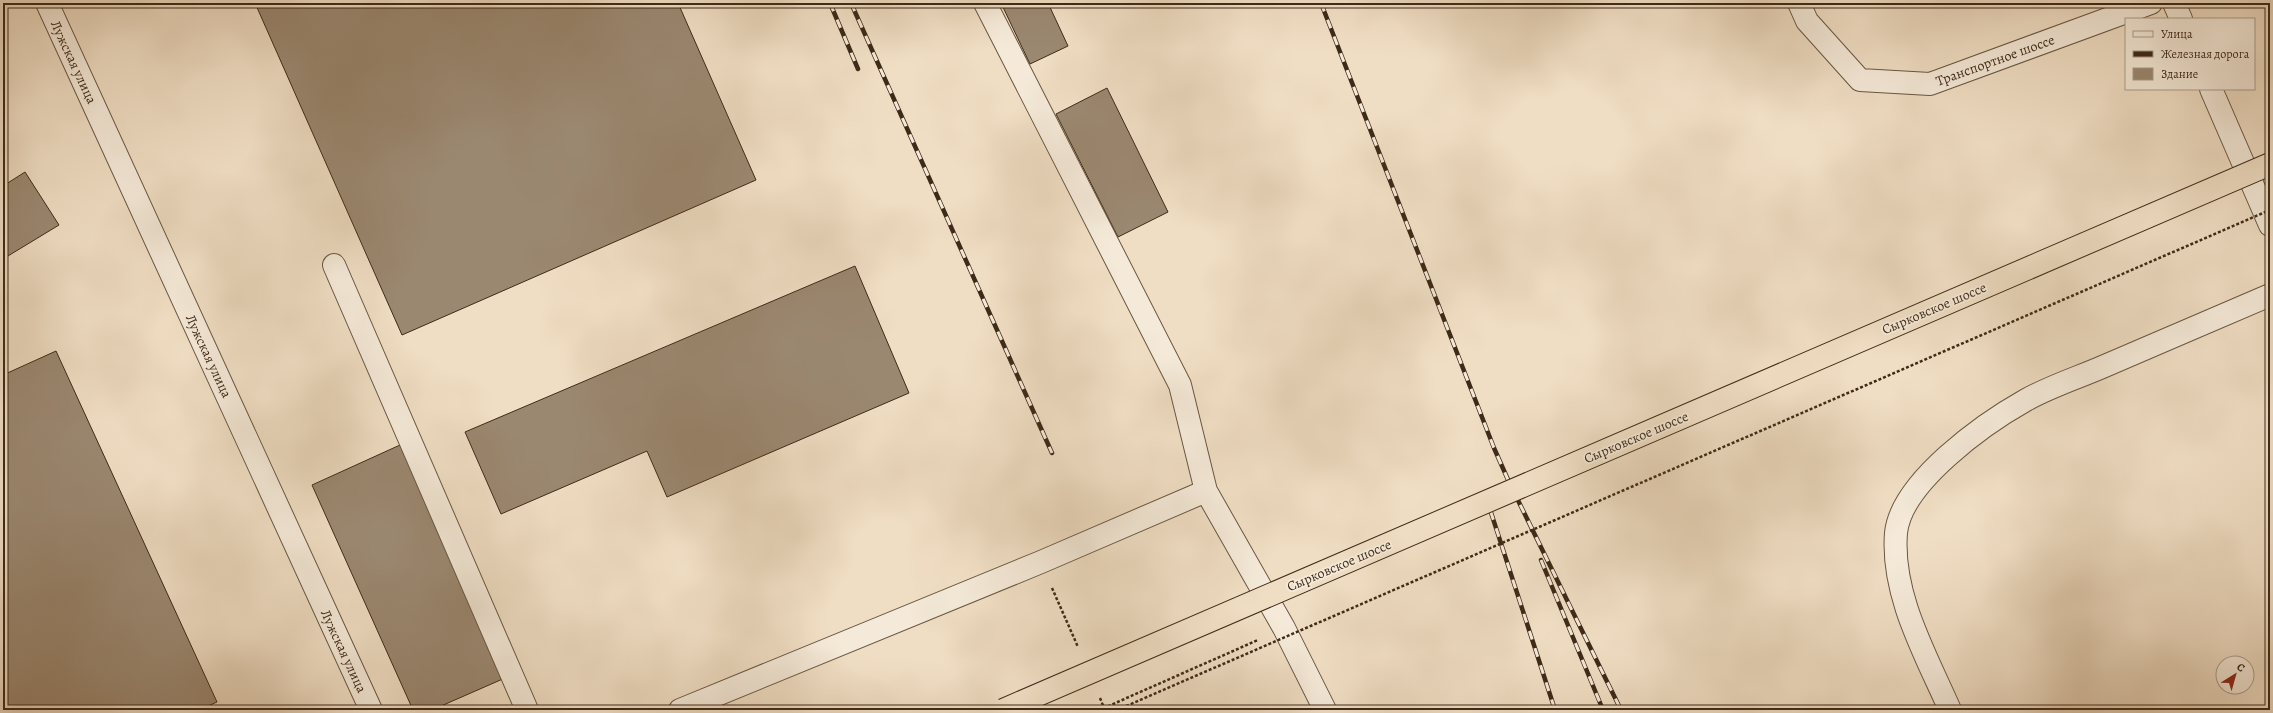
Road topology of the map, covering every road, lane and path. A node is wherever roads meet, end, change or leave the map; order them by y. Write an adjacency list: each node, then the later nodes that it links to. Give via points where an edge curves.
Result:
1 (47, 3): 15 (street, Лужская улица)
2 (985, 3): 13 (street, via 1180,385)
3 (1799, 3): 4 (street, Транспортное шоссе, via 1807,21 1860,80 1930,84)
4 (2151, 3)
5 (2174, 3): 6 (street)
6 (2181, 18)
7 (2211, 90): 10 (street)
8 (2270, 164): 18 (main road, Сырковское шоссе, bridge)
9 (2270, 210): 20 (path, bridge)
10 (2270, 225)
11 (334, 265): 16 (street)
12 (2270, 295): 22 (street, via 2028,399 1972,435 1928,476 1905,507 1896,530 1895,555 1907,611)
13 (1206, 491): 17 (street, via 1041,562); 21 (street, via 1284,628)
14 (1104, 708): 19 (path)
15 (371, 710)
16 (527, 710)
17 (680, 710)
18 (1003, 710)
19 (1098, 710)
20 (1117, 710)
21 (1325, 710)
22 (1950, 710)

